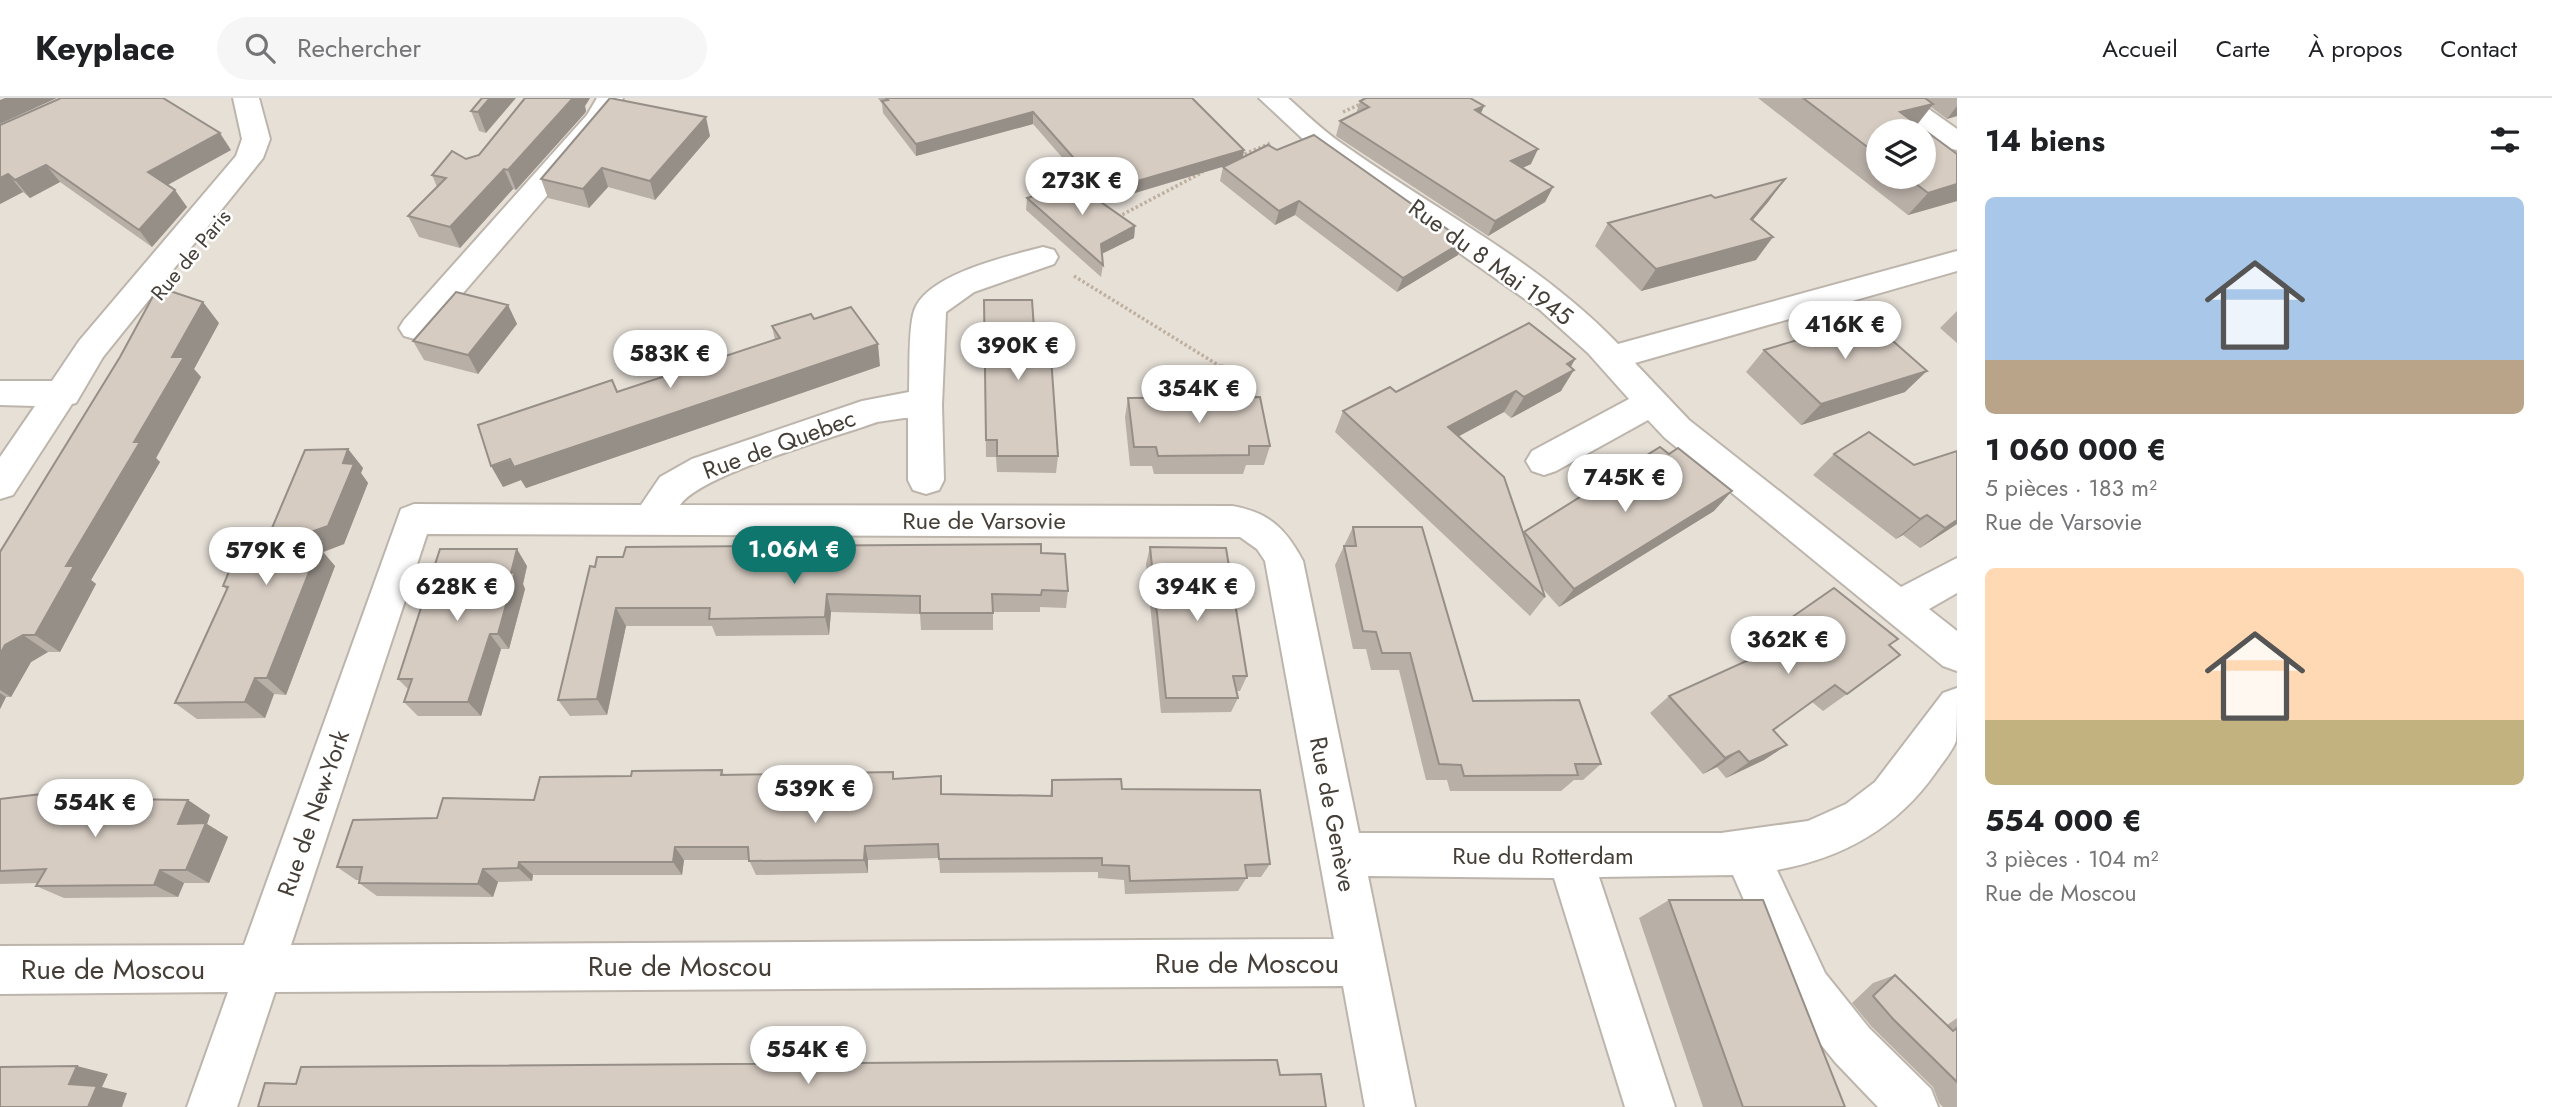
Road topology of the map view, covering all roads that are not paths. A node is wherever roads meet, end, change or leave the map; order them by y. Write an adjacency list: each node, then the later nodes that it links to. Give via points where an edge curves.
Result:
1 (246, 98): 12 (street, Rue de Paris, via 256,139 249,158 91,349)
2 (269, 98): 12 (street, Rue de Paris, via 278,138 274,156 110,352)
3 (610, 98): 9 (street, via 598,119)
4 (1272, 98): 10 (street, Rue du 8 Mai 1945, via 1329,148 1508,269 1569,317)
5 (1895, 98): 6 (street)
6 (1953, 135)
7 (1044, 257): 14 (street, via 958,287 934,303)
8 (1957, 261): 10 (street)
9 (415, 328)
10 (1611, 358): 13 (street, Rue du 8 Mai 1945)
11 (0, 393): 12 (street)
12 (64, 394): 17 (street, Rue de Paris)
13 (1652, 402): 15 (street); 22 (street, Rue du 8 Mai 1945, via 1695,444)
14 (925, 405): 16 (street); 19 (street, Rue de Quebec, via 874,410 705,469 673,487)
15 (1544, 461)
16 (926, 480)
17 (0, 485)
18 (414, 519): 19 (street, Rue de Varsovie); 29 (street, Rue de New-York)
19 (652, 519): 20 (street, Rue de Varsovie, via 1232,521)
20 (1259, 528): 26 (street, Rue de Genève, via 1271,538 1284,561)
21 (1957, 574): 22 (street)
22 (1898, 607): 23 (street, Rue du 8 Mai 1945)
23 (1957, 654)
24 (1957, 706): 25 (street, via 1911,773 1882,805 1812,842)
25 (1746, 853): 27 (street, Rue du Rotterdam); 34 (street, via 1808,990 1852,1045)
26 (1340, 854): 27 (street, Rue du Rotterdam); 28 (street, Rue de Genève)
27 (1570, 857): 33 (street)
28 (1361, 962): 29 (street, Rue de Moscou); 32 (street, Rue de Genève)
29 (260, 968): 30 (street, Rue de Moscou); 31 (street, Rue de New-York)
30 (0, 970)
31 (212, 1107)
32 (1390, 1107)
33 (1650, 1107)
34 (1913, 1107)

